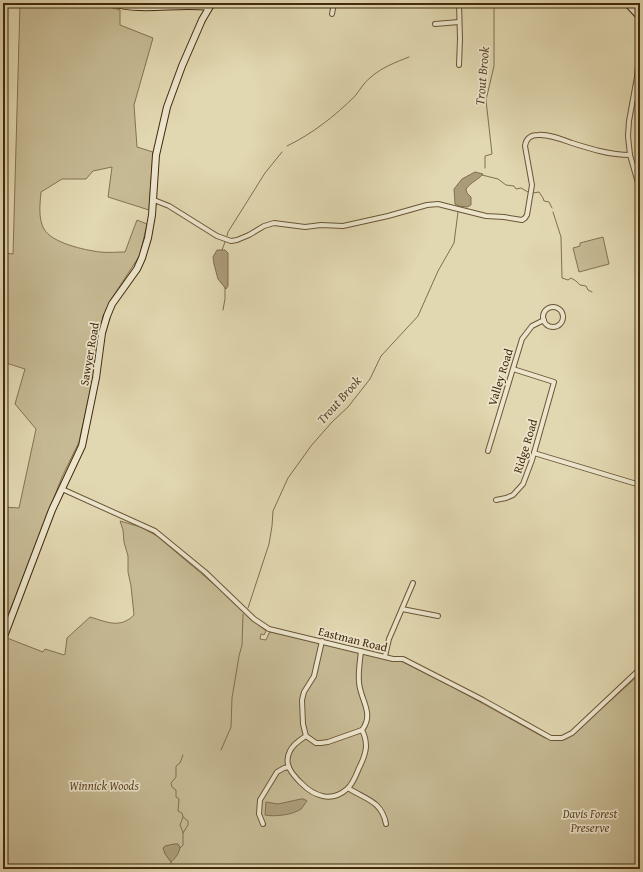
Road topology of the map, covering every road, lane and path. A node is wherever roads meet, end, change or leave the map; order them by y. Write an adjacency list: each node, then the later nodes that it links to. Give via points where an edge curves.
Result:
1 (111, 3): 6 (street)
2 (334, 3): 8 (street)
3 (459, 3): 10 (street)
4 (627, 3): 9 (street)
5 (640, 3): 9 (street)
6 (126, 5): 7 (street, via 140,8)
7 (210, 5): 17 (street, Sawyer Road, via 182,66 167,107 156,155)
8 (332, 14)
9 (640, 16): 12 (street)
10 (459, 22): 11 (street); 14 (street)
11 (435, 24)
12 (640, 28)
13 (640, 43): 15 (street, via 637,77 628,121)
14 (459, 65)
15 (630, 155): 16 (street); 17 (street, via 596,150 537,134 529,138 525,146 532,185 527,215 522,220 486,216 438,204 343,226 305,227 274,223 231,241 217,236 169,206)
16 (640, 190)
17 (154, 200): 23 (street, Sawyer Road, via 142,258 107,316 83,442)
18 (544, 320): 18 (street, Valley Road, via 550,326 556,326 564,317 556,307 549,308 544,313); 19 (street, Valley Road, via 529,328 522,339)
19 (513, 369): 20 (street, Valley Road); 21 (street, Ridge Road, via 554,382)
20 (488, 451)
21 (534, 453): 22 (street); 24 (street, Ridge Road, via 521,487 516,493)
22 (640, 485)
23 (62, 489): 28 (street, Sawyer Road); 29 (street, Eastman Road, via 155,530 265,627)
24 (496, 500)
25 (412, 583): 26 (street)
26 (402, 609): 27 (street); 31 (street)
27 (438, 616)
28 (3, 639)
29 (322, 641): 30 (street, Eastman Road); 34 (street, via 314,676 302,700)
30 (361, 651): 31 (street, Eastman Road); 33 (street, via 359,683 368,718)
31 (385, 656): 32 (street, Eastman Road, via 402,659 483,700 544,735 559,739 572,733)
32 (640, 669)
33 (362, 730): 34 (street, via 322,743 316,743); 36 (street, via 367,745 365,755)
34 (306, 736): 35 (street, via 294,744 287,759)
35 (288, 767): 36 (street, via 304,786 322,797 334,796); 37 (street, via 277,772 260,800 259,814)
36 (348, 788): 38 (street, via 380,808)
37 (263, 824)
38 (386, 824)

